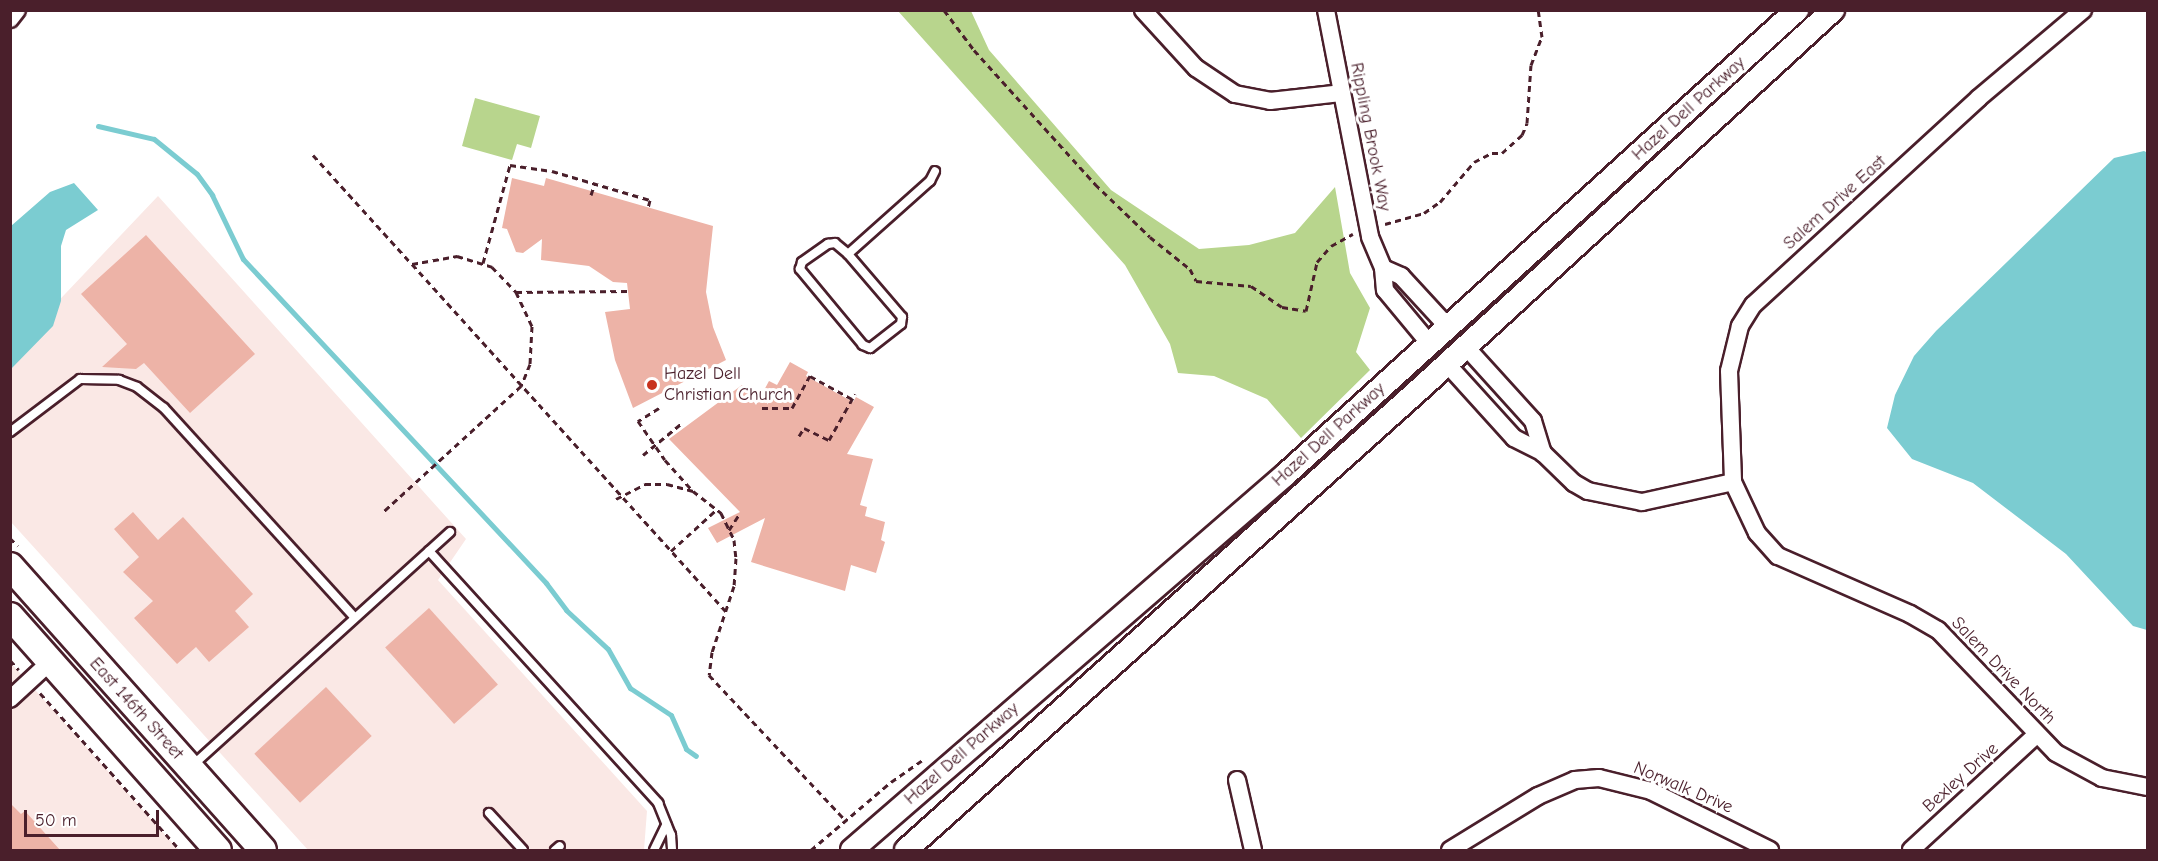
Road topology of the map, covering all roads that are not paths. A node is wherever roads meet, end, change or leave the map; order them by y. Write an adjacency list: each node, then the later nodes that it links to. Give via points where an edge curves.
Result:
1 (1143, 10): 6 (street, via 1196,68 1235,94 1270,101)
2 (1326, 10): 6 (street, Rippling Brook Way)
3 (1797, 10): 10 (main road, Hazel Dell Parkway)
4 (1833, 10): 10 (main road, Hazel Dell Parkway)
5 (2082, 10): 14 (street, Salem Drive East, via 1979,98 1753,305 1740,326 1729,371)
6 (1341, 93): 9 (street, Rippling Brook Way, via 1369,229)
7 (935, 171): 8 (lane, via 930,181)
8 (848, 254): 8 (lane, via 835,243 828,244 802,262 800,269 863,345 870,348 901,324 902,317)
9 (1383, 268): 10 (street, via 1401,276); 11 (street, Rippling Brook Way, via 1385,290)
10 (1457, 337): 11 (main road, Hazel Dell Parkway); 13 (street, via 1533,421)
11 (1439, 354): 13 (street, Rippling Brook Way, via 1514,438); 33 (main road, Hazel Dell Parkway, via 1285,475); 34 (main road, Hazel Dell Parkway)
12 (10, 432): 19 (lane, via 80,379 119,380 137,387 164,408)
13 (1543, 453): 14 (street, via 1574,483 1624,501 1642,502)
14 (1733, 482): 22 (street, Salem Drive North, via 1740,504 1757,533 1779,556 1938,630)
15 (450, 532): 16 (lane)
16 (429, 550): 19 (lane); 27 (lane, via 658,803)
17 (10, 566): 23 (main road, East 146th Street)
18 (10, 616): 20 (main road, East 146th Street)
19 (354, 617): 23 (lane)
20 (50, 662): 21 (street); 28 (main road, East 146th Street)
21 (10, 699)
22 (2037, 734): 25 (street, Salem Drive North, via 2056,753 2102,778); 38 (street, Bexley Drive)
23 (189, 768): 29 (main road, East 146th Street)
24 (1237, 780): 35 (street)
25 (2148, 787)
26 (489, 813): 30 (lane)
27 (666, 825): 31 (lane); 32 (lane)
28 (218, 850)
29 (263, 850)
30 (523, 850)
31 (654, 850)
32 (672, 850)
33 (852, 850)
34 (906, 850)
35 (1253, 850)
36 (1450, 850): 37 (street, Norwalk Drive, via 1538,796 1575,780 1599,778 1651,791)
37 (1770, 850)
38 (1911, 850)

